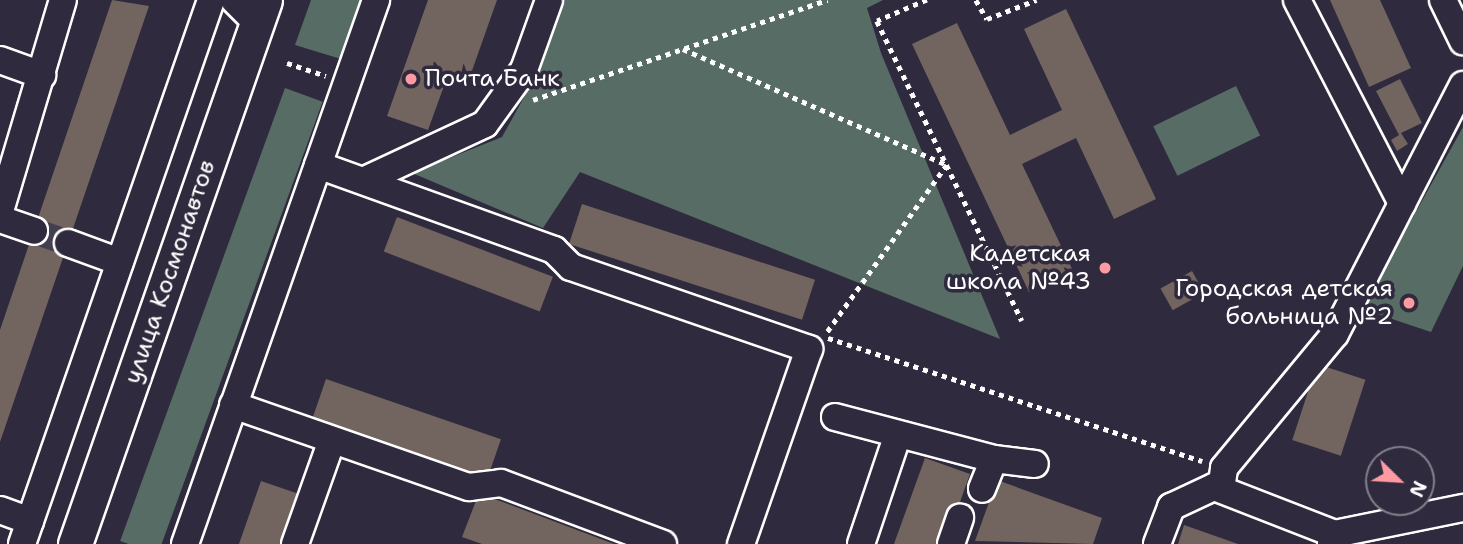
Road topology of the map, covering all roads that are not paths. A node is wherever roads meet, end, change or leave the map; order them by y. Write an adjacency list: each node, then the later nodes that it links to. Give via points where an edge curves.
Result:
1 (63, 0): 10 (lane)
2 (211, 0): 19 (lane)
3 (376, 0): 12 (lane)
4 (549, 0): 13 (lane, via 524,70 485,124)
5 (1297, 0): 14 (lane)
6 (1443, 0): 8 (lane)
7 (252, 8): 33 (main road, улица Космонавтов)
8 (1463, 41)
9 (0, 61): 10 (lane)
10 (42, 75): 15 (lane)
11 (1463, 85): 14 (lane)
12 (318, 164): 13 (lane); 20 (lane)
13 (365, 180): 37 (lane, via 554,250 571,267 816,342)
14 (1402, 203): 26 (lane, via 1335,334)
15 (0, 211)
16 (0, 219): 17 (lane)
17 (34, 231)
18 (68, 243): 19 (lane)
19 (120, 262): 31 (lane)
20 (233, 405): 23 (lane); 34 (lane)
21 (835, 417): 22 (lane)
22 (897, 437): 24 (lane); 38 (lane)
23 (332, 440): 35 (lane); 36 (lane, via 469,487 501,484)
24 (994, 459): 25 (lane); 27 (lane)
25 (1035, 464)
26 (1219, 478): 32 (lane); 40 (lane, via 1171,507)
27 (982, 489)
28 (1463, 508): 32 (lane)
29 (0, 510): 31 (lane)
30 (960, 518): 39 (lane)
31 (26, 533)
32 (1333, 539)
33 (75, 544)
34 (185, 544)
35 (295, 544)
36 (663, 544)
37 (741, 544)
38 (861, 544)
39 (950, 544)
40 (1157, 544)

